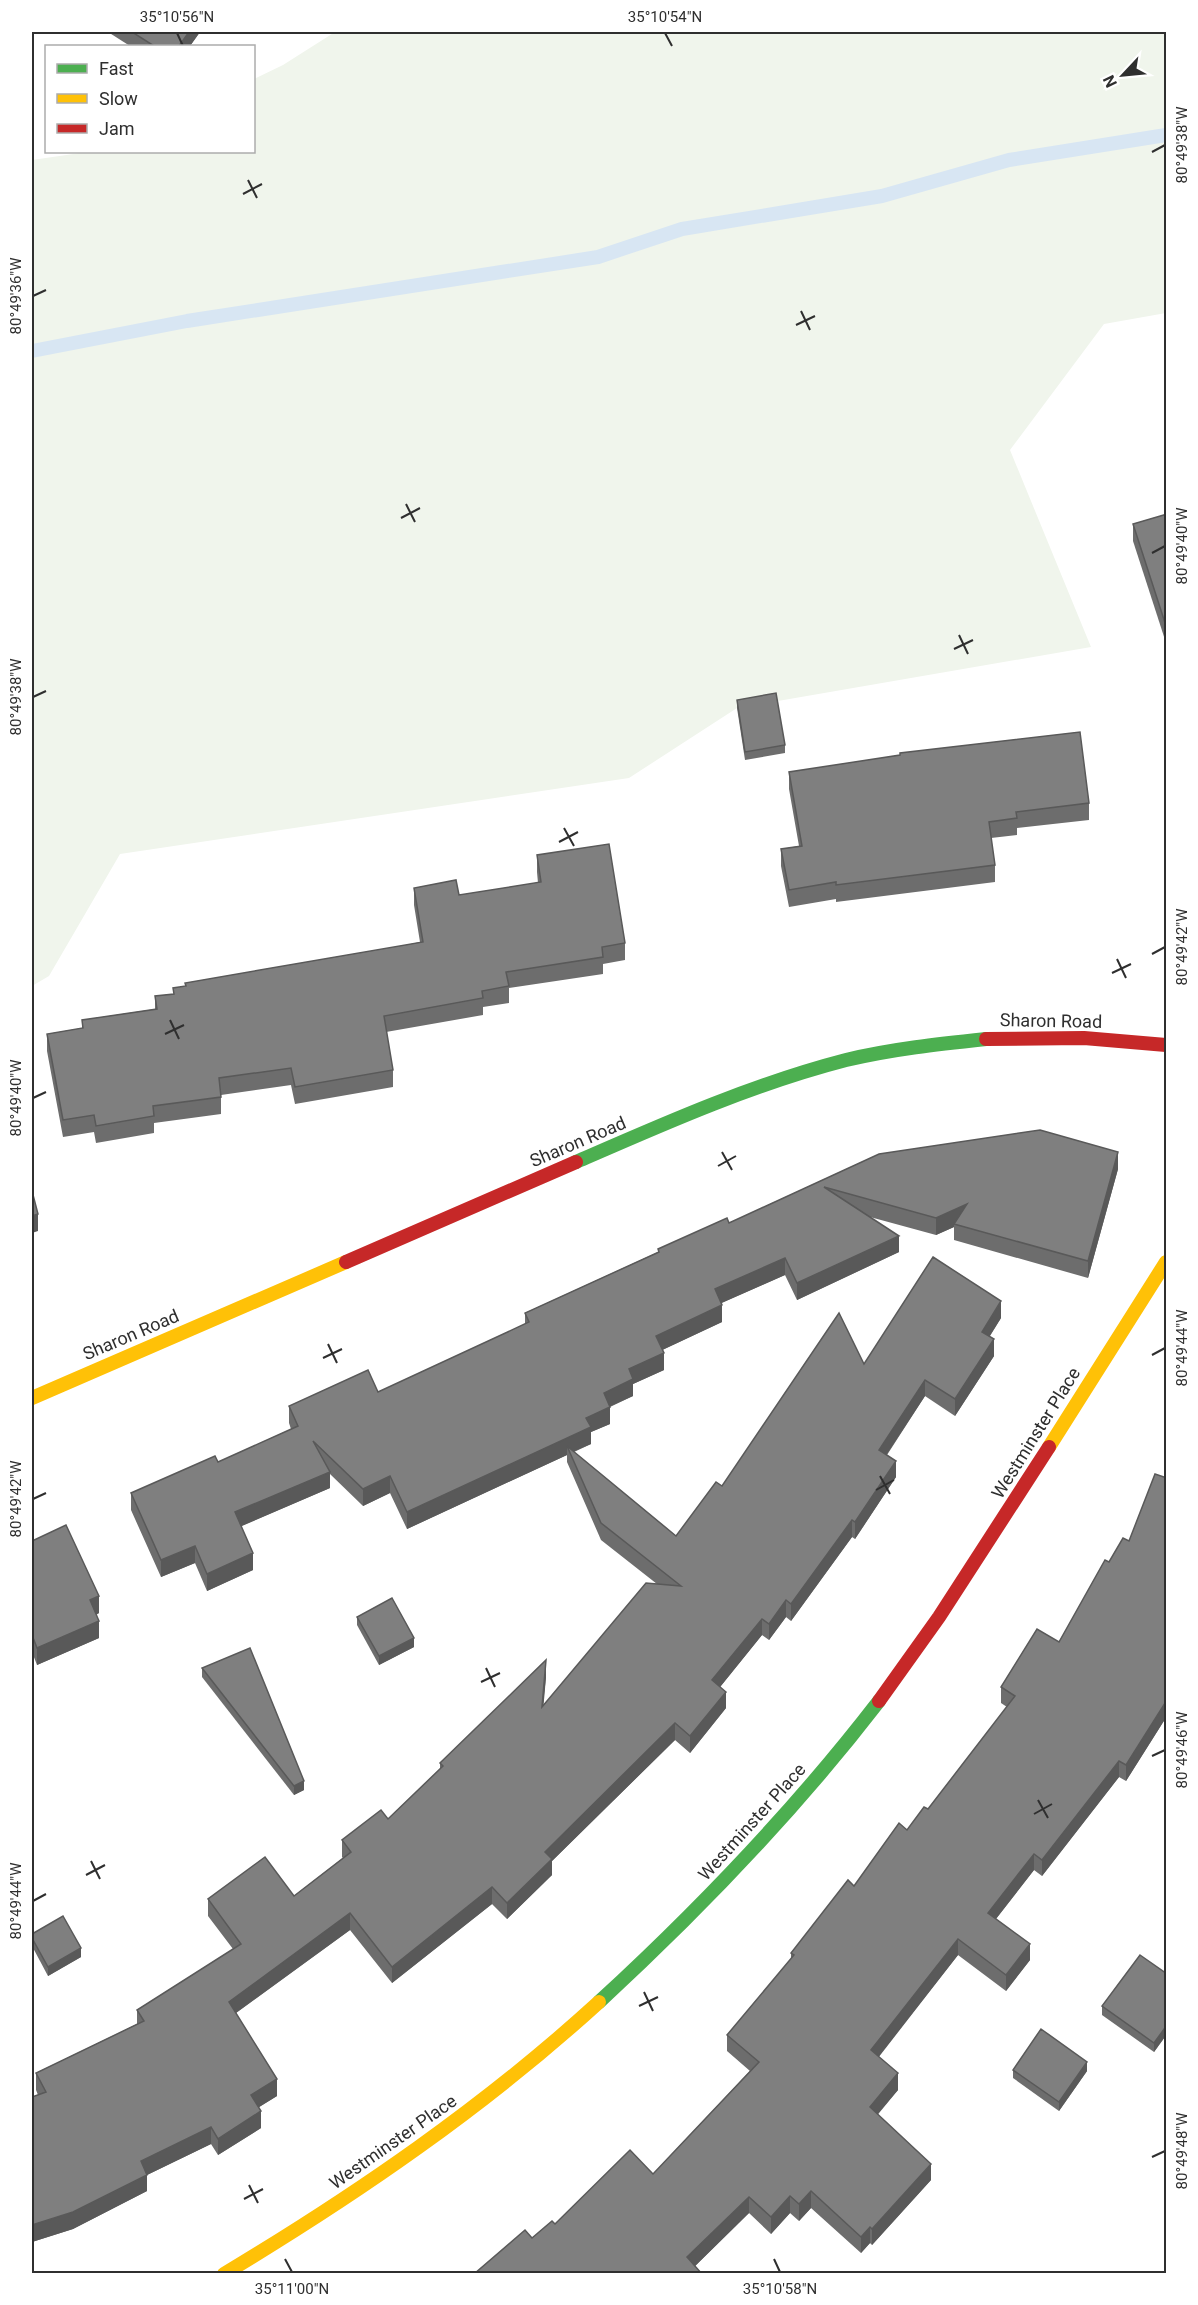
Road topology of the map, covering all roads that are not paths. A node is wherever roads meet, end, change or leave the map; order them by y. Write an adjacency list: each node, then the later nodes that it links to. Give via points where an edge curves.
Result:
1 (1167, 1045): 3 (street, Sharon Road, via 1084,1038 999,1037 899,1049 804,1072 599,1152)
2 (1167, 1262): 4 (street, Westminster Place, via 909,1660 782,1818 631,1974 496,2091 380,2176)
3 (32, 1398)
4 (224, 2274)

